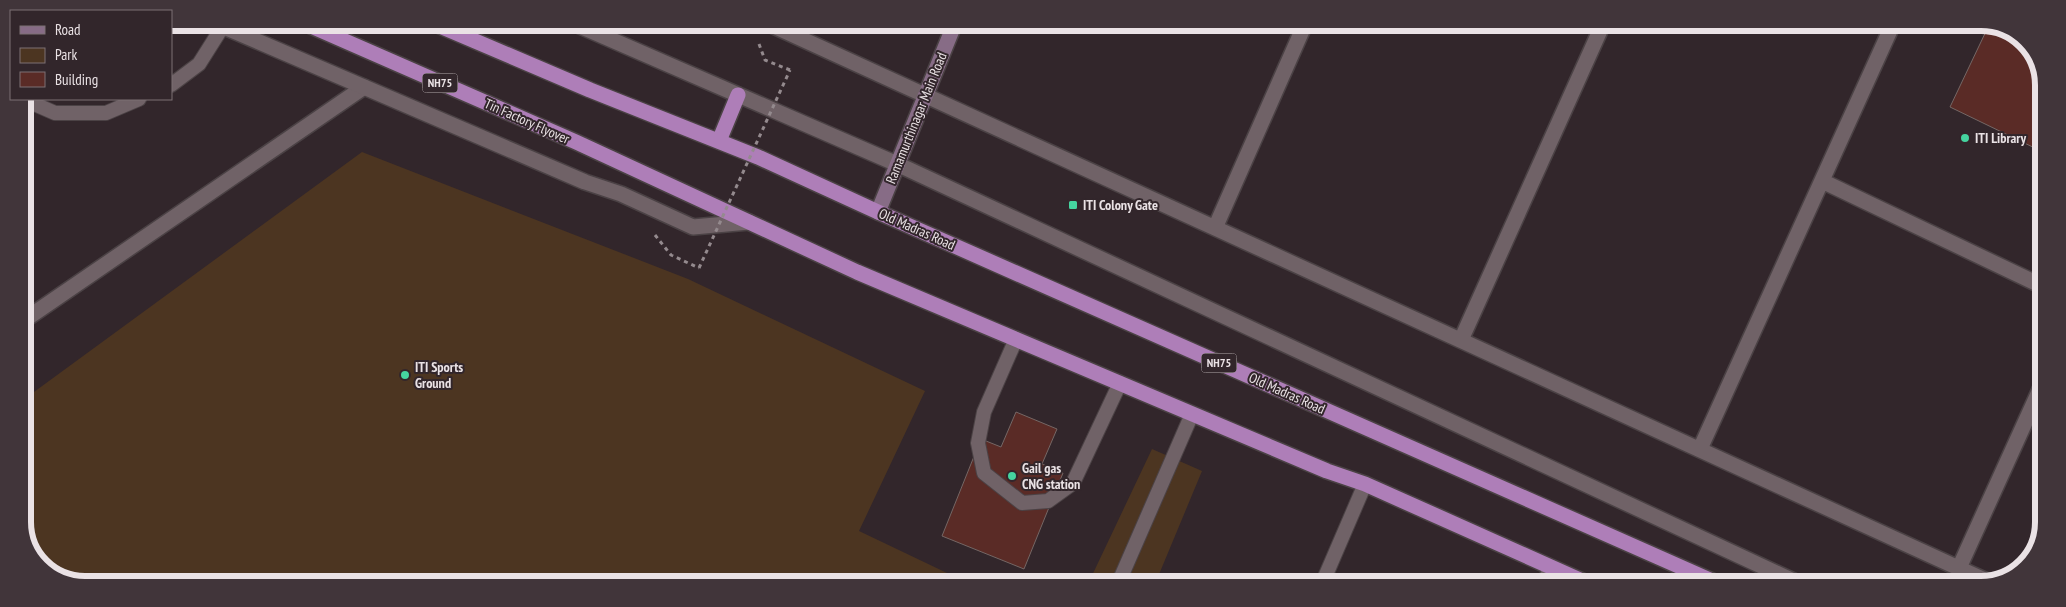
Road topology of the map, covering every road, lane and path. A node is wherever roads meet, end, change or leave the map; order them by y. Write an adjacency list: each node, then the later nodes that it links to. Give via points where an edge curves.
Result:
1 (216, 31): 12 (lane, via 199,64)
2 (235, 31): 13 (street)
3 (322, 31): 22 (highway, Tin Factory Flyover / NH75)
4 (452, 31): 18 (highway, NH75)
5 (591, 31): 14 (street)
6 (784, 31): 15 (street)
7 (952, 31): 15 (main road, Ramamurthinagar Main Road)
8 (1303, 31): 23 (street)
9 (1600, 31): 28 (street)
10 (1890, 31): 20 (street)
11 (765, 60): 24 (path, bridge, via 790,70 699,268)
12 (172, 84)
13 (364, 87): 22 (street, via 693,227); 26 (street)
14 (738, 95): 18 (highway); 19 (street)
15 (924, 95): 19 (main road, Ramamurthinagar Main Road); 23 (street)
16 (137, 100): 17 (lane, via 106,113 55,113)
17 (31, 102)
18 (718, 141): 21 (highway, Old Madras Road / NH75)
19 (897, 164): 21 (main road, Ramamurthinagar Main Road); 41 (street)
20 (1822, 181): 25 (street); 32 (street)
21 (878, 212): 40 (highway, Old Madras Road / NH75)
22 (749, 222): 27 (highway, NH75)
23 (1215, 228): 28 (street)
24 (671, 255)
25 (2035, 283)
26 (31, 316)
27 (1016, 339): 29 (highway, NH75); 29 (lane, via 984,412 978,443 984,473 1022,503 1048,501 1073,483)
28 (1461, 340): 32 (street)
29 (1120, 383): 31 (highway, NH75)
30 (2035, 400): 35 (street)
31 (1192, 414): 33 (highway, NH75); 36 (lane)
32 (1700, 450): 35 (street)
33 (1365, 484): 34 (highway, NH75); 37 (lane)
34 (1551, 567): 38 (lane); 39 (highway, NH75)
35 (1959, 568): 42 (street)
36 (1121, 576)
37 (1325, 576)
38 (1547, 576)
39 (1571, 576)
40 (1701, 576)
41 (1783, 576)
42 (1976, 576)

